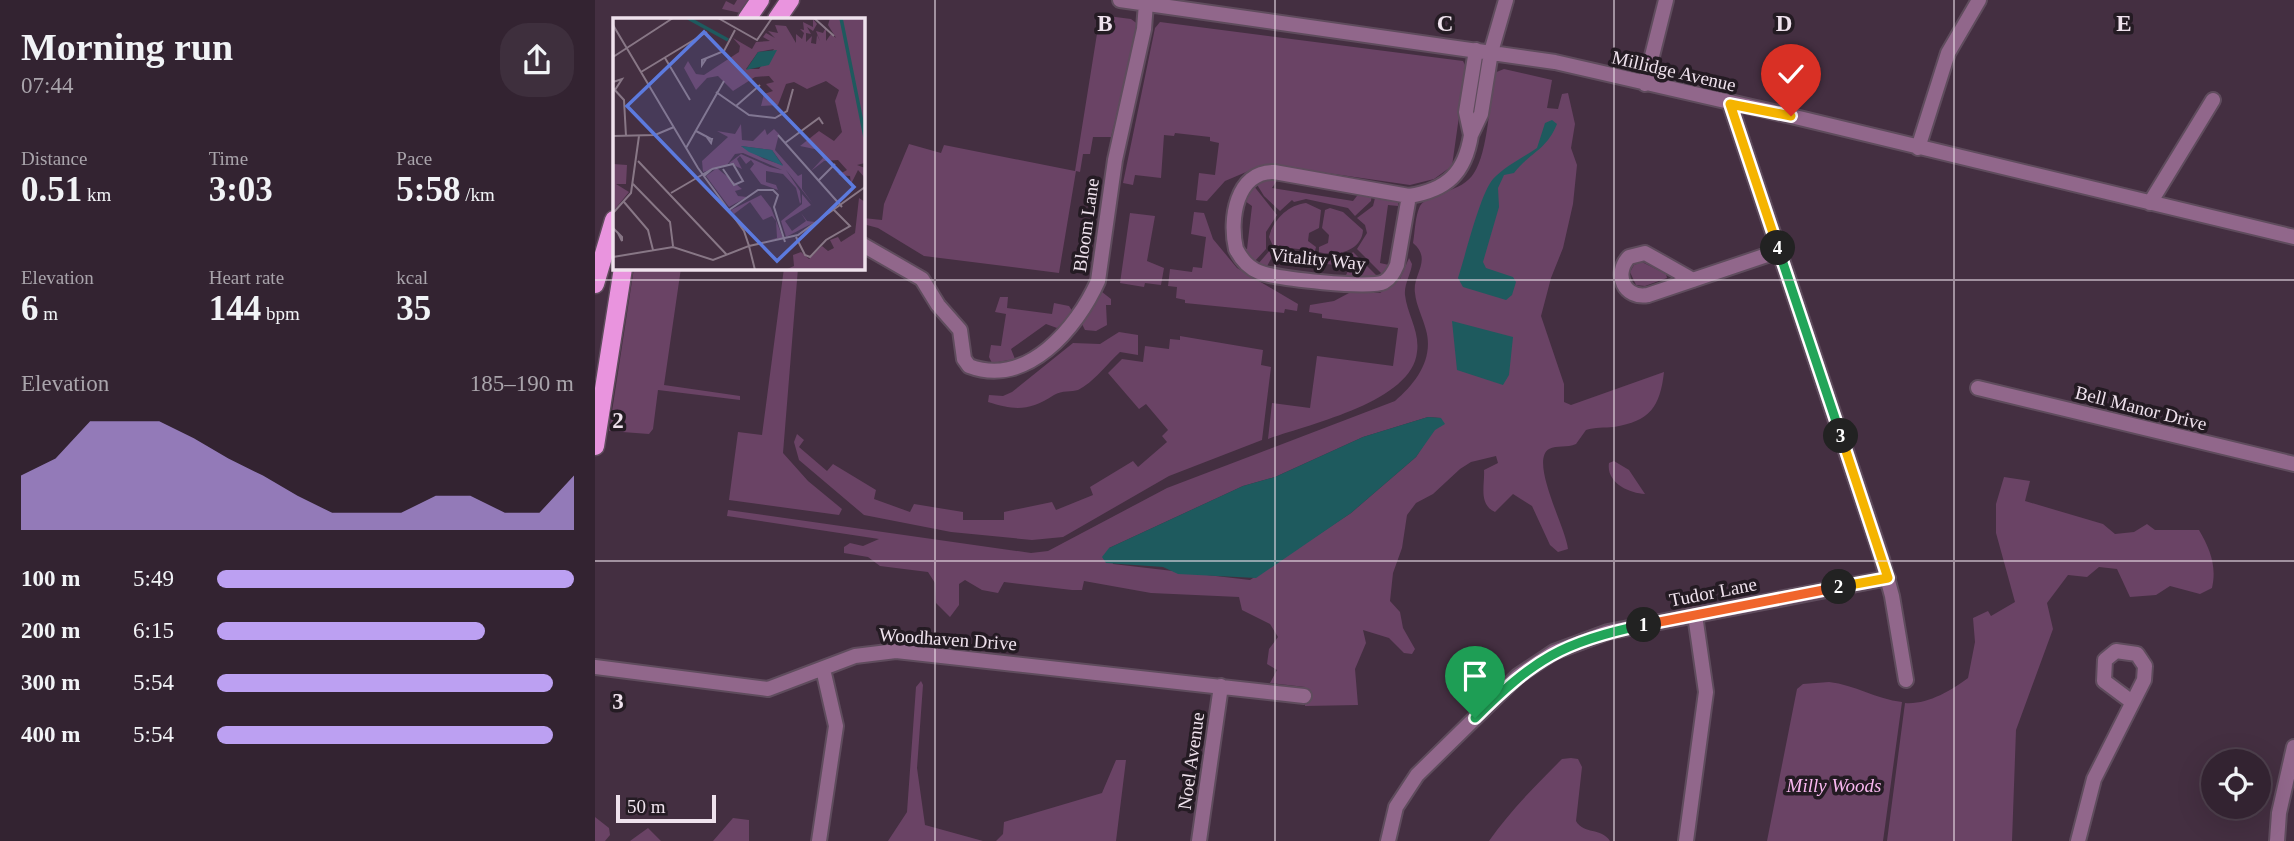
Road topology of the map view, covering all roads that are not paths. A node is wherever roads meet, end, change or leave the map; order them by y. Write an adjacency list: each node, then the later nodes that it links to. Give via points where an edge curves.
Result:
1 (760, 0): 8 (main road)
2 (790, 0): 9 (main road)
3 (1120, 0): 7 (street, Millidge Avenue)
4 (1506, 0): 10 (street, Vitality Way)
5 (1666, 0): 11 (street)
6 (1979, 0): 14 (street, via 1948,53)
7 (1146, 3): 10 (street, Millidge Avenue); 19 (street, Bloom Lane, via 1115,160 1098,281 1058,342 1024,365 969,366 961,330 922,279)
8 (748, 18)
9 (778, 18)
10 (1484, 51): 11 (street, Millidge Avenue); 15 (street, Vitality Way, via 1481,114 1465,163 1448,184)
11 (1645, 84): 13 (street, Millidge Avenue)
12 (2213, 100): 16 (street)
13 (1730, 104): 14 (street, Millidge Avenue); 20 (street)
14 (1918, 148): 16 (street, Millidge Avenue)
15 (1409, 196): 15 (street, Vitality Way, via 1266,172 1247,181 1238,198 1236,249 1259,272 1341,284 1377,284 1394,274)
16 (2150, 203): 18 (street, Millidge Avenue)
17 (608, 229): 23 (main road)
18 (2294, 237)
19 (865, 246)
20 (1779, 251): 22 (street); 27 (street)
21 (623, 270): 25 (main road)
22 (1693, 280): 22 (street, via 1645,253 1629,257 1621,271 1623,285 1638,296)
23 (595, 284)
24 (1978, 388): 26 (street, Bell Manor Drive)
25 (595, 446)
26 (2294, 464)
27 (1888, 578): 28 (street, Tudor Lane); 31 (street)
28 (1695, 615): 38 (street, Tudor Lane, via 1589,637 1534,663 1417,775 1396,807); 39 (street, via 1706,692)
29 (595, 667): 30 (street, Woodhaven Drive, via 764,689)
30 (823, 669): 32 (street, Woodhaven Drive, via 864,653 897,650); 36 (street, via 836,726)
31 (1906, 680)
32 (1221, 686): 33 (street, Woodhaven Drive); 37 (street, Noel Avenue)
33 (1304, 696)
34 (2132, 702): 40 (street, via 2094,779)
35 (2294, 747): 41 (street)
36 (819, 841)
37 (1199, 841)
38 (1388, 841)
39 (1686, 841)
40 (2078, 841)
41 (2277, 841)

